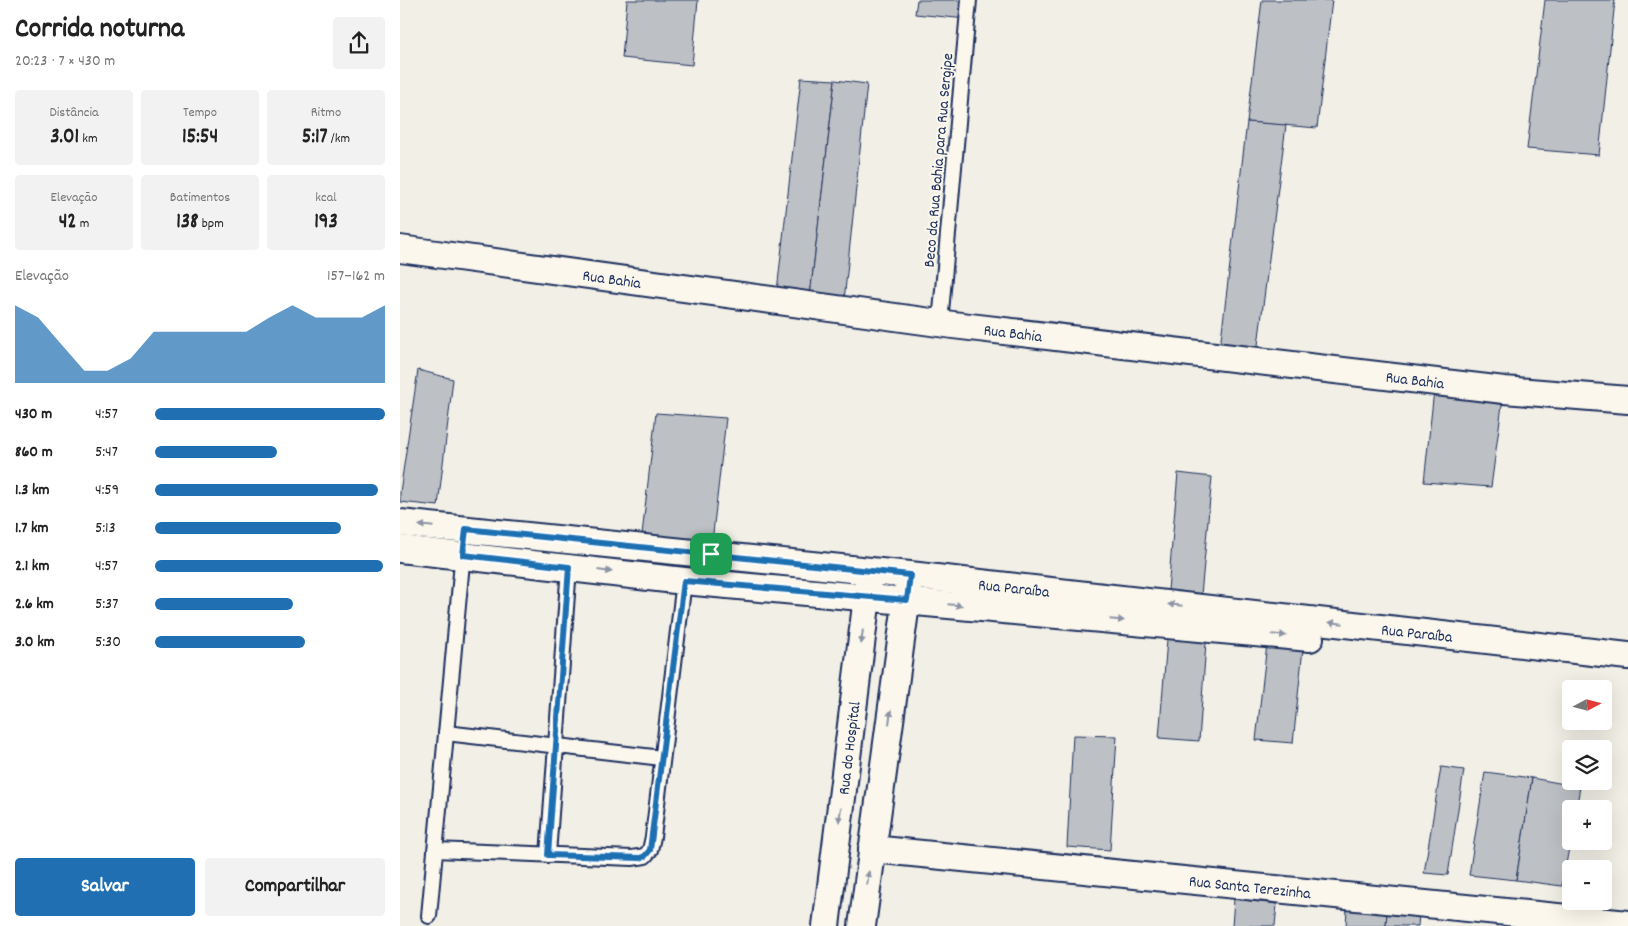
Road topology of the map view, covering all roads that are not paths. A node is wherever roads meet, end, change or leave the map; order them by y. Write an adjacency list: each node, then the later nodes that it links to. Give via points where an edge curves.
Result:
1 (968, 0): 3 (lane, Beco da Rua Bahia para Rua Sergipe)
2 (400, 249): 3 (street, Rua Bahia)
3 (940, 323): 4 (street, Rua Bahia, via 1504,390)
4 (1628, 400)
5 (400, 523): 6 (street, Rua Paraíba, one-way to 5)
6 (466, 529): 8 (lane); 10 (street, Rua Paraíba)
7 (400, 549): 8 (street, Rua Paraíba)
8 (463, 555): 9 (street, Rua Paraíba); 16 (lane)
9 (569, 567): 11 (street, Rua Paraíba, one-way to 11); 17 (lane)
10 (868, 571): 12 (street, Rua Paraíba); 13 (street, Rua do Hospital)
11 (684, 581): 13 (street, Rua Paraíba); 18 (lane)
12 (908, 588): 13 (street, Rua Paraíba); 14 (street, Rua Paraíba, one-way to 12); 15 (street, Rua Paraíba, one-way to 15); 19 (street, one-way to 12)
13 (867, 597): 24 (street, Rua do Hospital, one-way to 24)
14 (1628, 656)
15 (1628, 668)
16 (446, 733): 17 (lane); 20 (lane)
17 (555, 746): 18 (lane); 21 (lane)
18 (662, 758): 21 (lane, via 653,837 645,856)
19 (872, 849): 23 (street, Rua Santa Terezinha); 25 (street, one-way to 19)
20 (435, 850): 21 (lane); 22 (lane)
21 (548, 855)
22 (429, 916)
23 (1628, 924)
24 (826, 926)
25 (862, 926)

